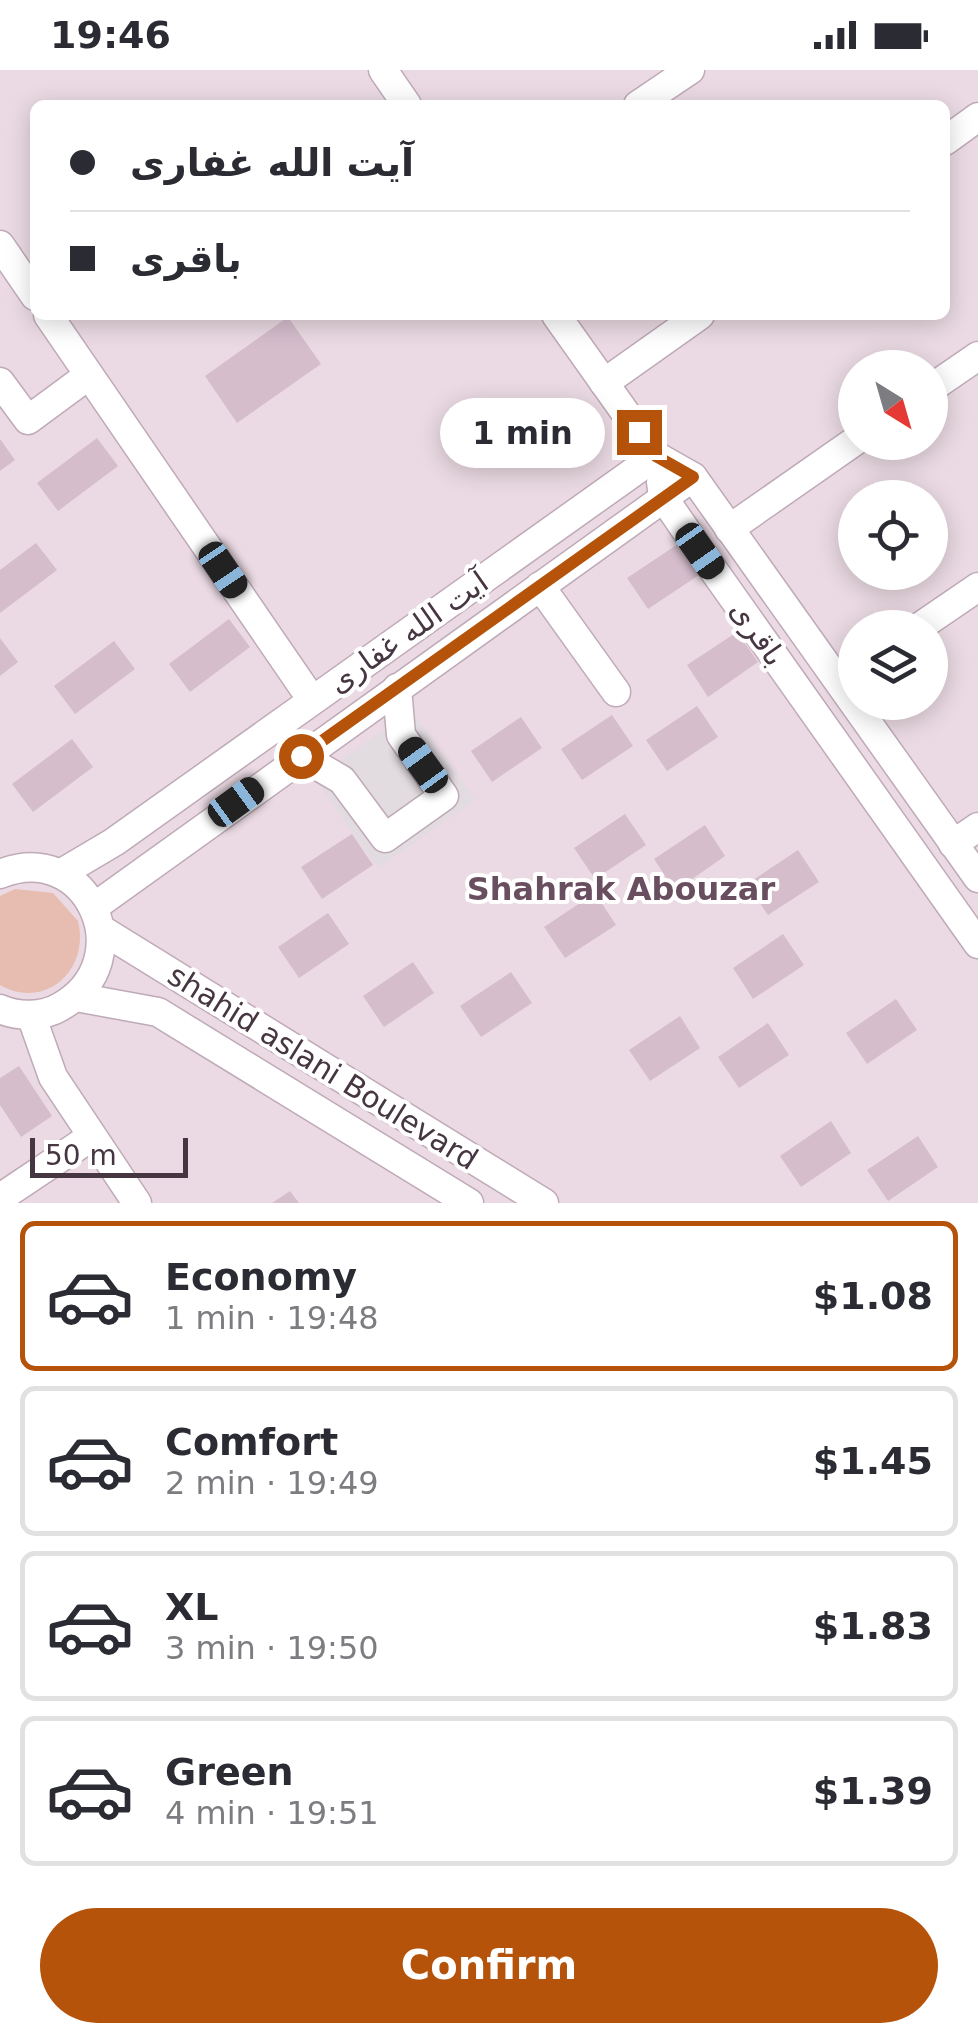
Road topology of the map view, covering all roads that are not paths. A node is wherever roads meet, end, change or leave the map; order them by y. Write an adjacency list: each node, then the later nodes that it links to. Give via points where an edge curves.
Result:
1 (382, 70): 3 (street)
2 (690, 70): 4 (street)
3 (403, 100)
4 (645, 100)
5 (978, 118): 6 (street)
6 (950, 138)
7 (0, 245): 8 (street)
8 (30, 289)
9 (51, 320): 13 (street)
10 (560, 320): 16 (street)
11 (693, 320): 16 (street)
12 (978, 356): 14 (street)
13 (89, 374): 15 (street, via 28,420); 28 (street)
14 (948, 377)
15 (0, 382)
16 (604, 383): 18 (street)
17 (838, 453): 21 (street)
18 (656, 456): 19 (street, باقری); 20 (street, باقری); 28 (street, آیت الله غفاری)
19 (693, 477): 20 (street, آیت الله غفاری); 21 (street, باقری)
20 (663, 497): 22 (street, آیت الله غفاری); 37 (street, باقری)
21 (730, 529): 25 (street, باقری)
22 (540, 586): 26 (street, آیت الله غفاری); 27 (street)
23 (978, 587): 24 (street)
24 (944, 610)
25 (838, 666)
26 (397, 688): 30 (street, آیت الله غفاری); 30 (street, via 401,734 444,796 385,838 342,780)
27 (616, 692)
28 (312, 700): 34 (street, آیت الله غفاری)
29 (874, 720): 32 (street, باقری)
30 (301, 756): 36 (street, آیت الله غفاری)
31 (978, 827): 32 (street)
32 (954, 844): 35 (street, باقری)
33 (4, 868): 34 (street)
34 (60, 874): 36 (street, shahid aslani Boulevard, via 80,888)
35 (978, 878)
36 (98, 918): 38 (street, via 97,967); 45 (street, shahid aslani Boulevard)
37 (977, 940)
38 (76, 998): 40 (street); 44 (street, shahid aslani Boulevard, via 158,1012)
39 (0, 1009): 40 (street)
40 (31, 1015): 41 (street, via 54,1077)
41 (91, 1137): 42 (street); 43 (street)
42 (0, 1198)
43 (137, 1203)
44 (469, 1203)
45 (544, 1203)

